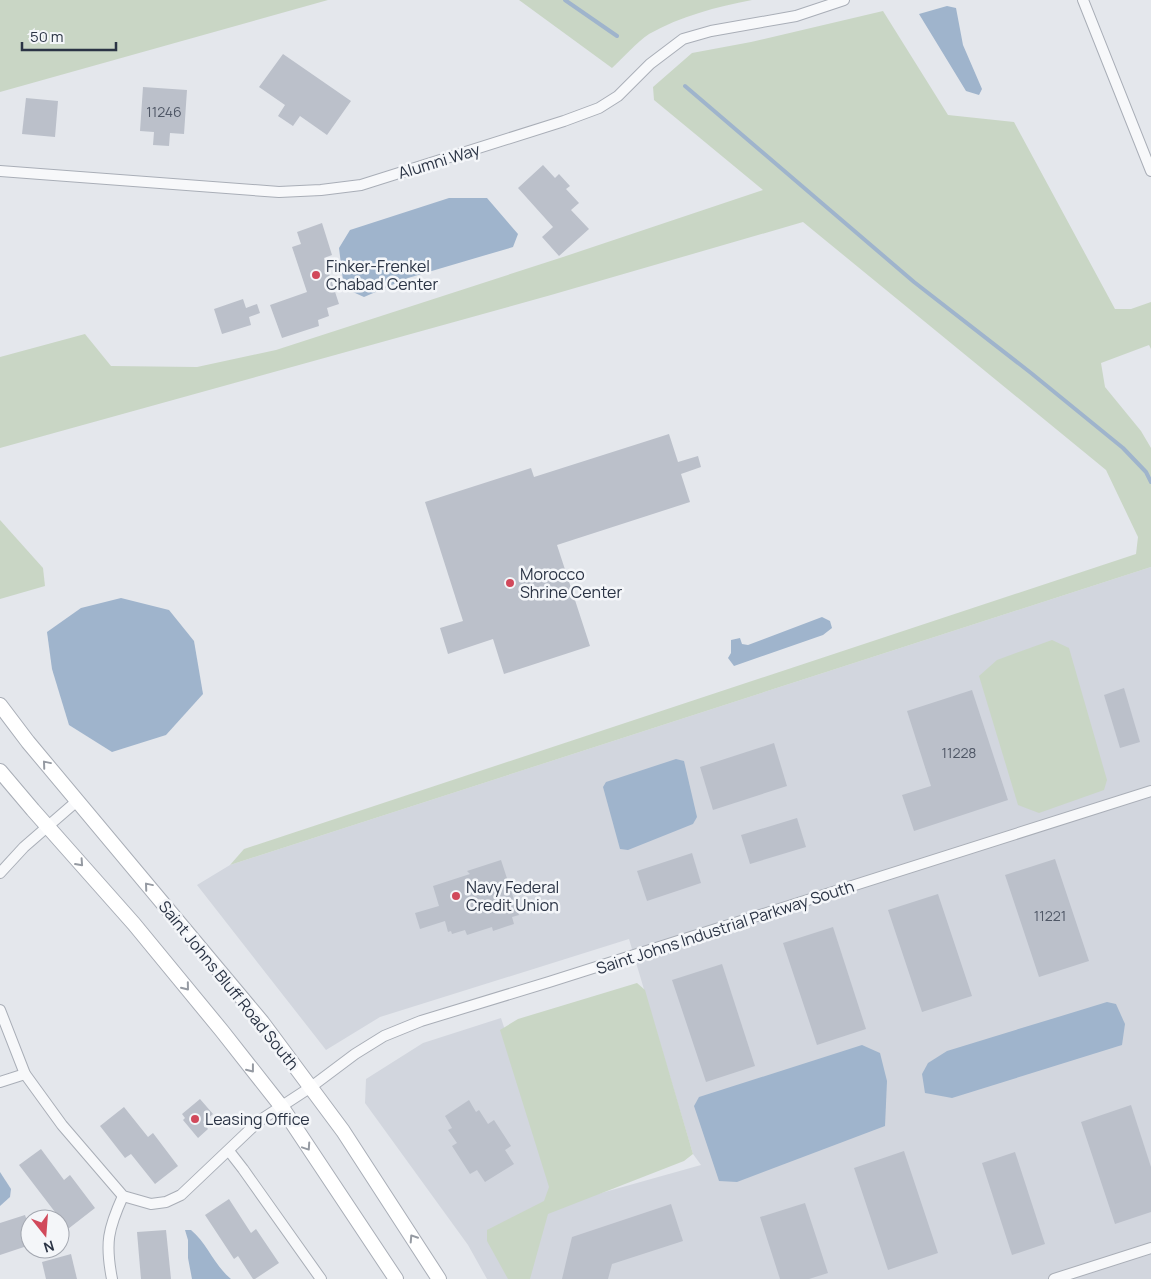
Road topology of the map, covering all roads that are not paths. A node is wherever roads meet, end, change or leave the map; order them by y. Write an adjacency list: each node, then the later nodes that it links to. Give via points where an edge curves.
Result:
1 (844, 0): 3 (street, Alumni Way, via 796,16 683,39 650,64 618,96 599,108 512,139 361,185 279,192)
2 (1083, 0): 4 (street)
3 (0, 171)
4 (1151, 171)
5 (0, 705): 8 (main road, Saint Johns Bluff Road South, one-way to 5)
6 (0, 770): 9 (main road)
7 (1151, 791): 14 (street, Saint Johns Industrial Parkway South, via 421,1020 355,1054)
8 (77, 801): 9 (street); 14 (main road, Saint Johns Bluff Road South, one-way to 8, via 256,1015)
9 (48, 827): 10 (street); 15 (main road, one-way to 15, via 134,924)
10 (1, 869)
11 (0, 1010): 12 (street)
12 (24, 1074): 13 (street); 17 (street, via 62,1125)
13 (0, 1082)
14 (311, 1087): 15 (street, Saint Johns Industrial Parkway South); 22 (main road, Saint Johns Bluff Road South, one-way to 14)
15 (281, 1106): 16 (street, Saint Johns Industrial Parkway South, via 259,1121); 21 (main road, one-way to 21)
16 (229, 1151): 17 (street, Saint Johns Industrial Parkway South, via 181,1196 151,1204); 20 (street)
17 (123, 1196): 19 (street, via 109,1233)
18 (1151, 1248): 23 (street)
19 (112, 1279)
20 (321, 1279)
21 (396, 1279)
22 (439, 1279)
23 (1054, 1279)

